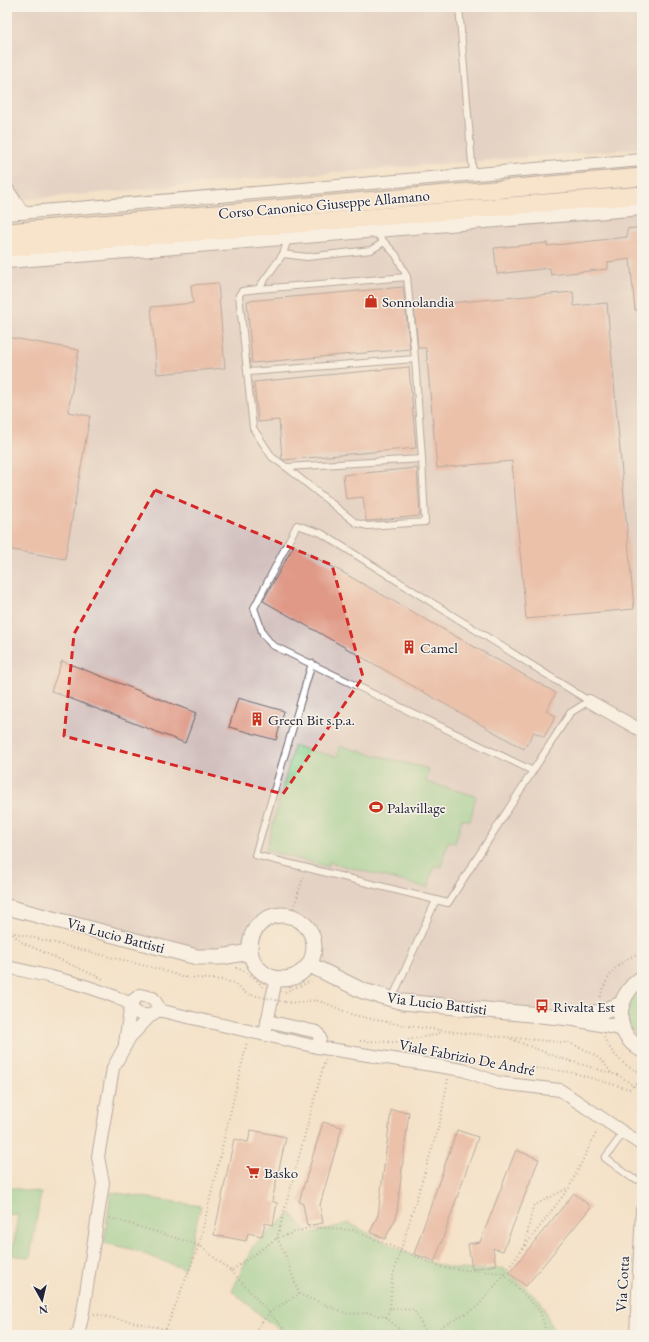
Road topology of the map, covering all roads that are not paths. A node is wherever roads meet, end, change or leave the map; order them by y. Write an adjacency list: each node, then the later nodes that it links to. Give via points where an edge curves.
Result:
1 (459, 7): 3 (lane)
2 (642, 160): 3 (street, Corso Canonico Giuseppe Allamano)
3 (473, 175): 8 (street, Corso Canonico Giuseppe Allamano)
4 (642, 177): 10 (main road, Corso Canonico Giuseppe Allamano)
5 (7, 189): 8 (street)
6 (642, 195): 14 (main road, Corso Canonico Giuseppe Allamano)
7 (642, 209): 11 (street, Corso Canonico Giuseppe Allamano)
8 (23, 213): 9 (street, Corso Canonico Giuseppe Allamano)
9 (7, 214)
10 (7, 232)
11 (375, 232): 12 (street, Corso Canonico Giuseppe Allamano); 13 (lane)
12 (288, 239): 15 (lane); 16 (street, Corso Canonico Giuseppe Allamano)
13 (384, 242): 15 (lane, via 371,250 307,257); 17 (lane, via 396,255)
14 (7, 248)
15 (282, 254): 18 (lane)
16 (7, 262)
17 (407, 276): 18 (lane); 19 (lane)
18 (258, 289): 20 (lane, via 239,295)
19 (416, 359): 20 (lane); 21 (lane)
20 (248, 372): 22 (lane, via 253,428 272,457)
21 (422, 459): 22 (lane); 22 (lane, via 425,522 368,526 356,523)
22 (286, 467)
23 (312, 663): 24 (lane, via 272,645 263,634 254,608 297,525 321,533); 26 (lane); 27 (lane, via 255,855)
24 (589, 701): 25 (street); 26 (lane, via 570,713)
25 (642, 731)
26 (533, 771): 27 (lane, via 448,903)
27 (436, 900): 34 (lane)
28 (7, 907): 29 (street, Via Lucio Battisti, via 197,957 221,957)
29 (250, 952): 30 (street, via 250,940 261,922 271,916 291,916 304,923 311,932 315,944); 33 (street, via 254,964 261,972)
30 (310, 965): 33 (street, via 296,977); 34 (street, Via Lucio Battisti, via 363,991)
31 (7, 967): 35 (street, Viale Fabrizio De André, via 70,981)
32 (642, 978): 36 (street, via 626,992)
33 (276, 979): 39 (street, via 266,993)
34 (392, 999): 38 (street, Via Lucio Battisti)
35 (131, 1004): 37 (street, Viale Fabrizio De André, via 132,1010 142,1016); 37 (street, via 134,998 140,995 149,996 156,1002); 42 (street)
36 (622, 1004): 38 (street, Via Lucio Battisti); 40 (street)
37 (154, 1013): 41 (street, Viale Fabrizio De André); 42 (street, via 130,1037)
38 (571, 1018): 40 (street, Via Lucio Battisti)
39 (267, 1021): 41 (street); 43 (street, via 317,1032)
40 (622, 1028): 44 (street, via 634,1045)
41 (265, 1035): 43 (street, Viale Fabrizio De André)
42 (124, 1048): 49 (street, via 113,1068 98,1157 103,1183 83,1312)
43 (323, 1048): 45 (street, Viale Fabrizio De André, via 463,1070 499,1083 560,1090)
44 (642, 1050)
45 (624, 1132): 46 (street, Viale Fabrizio De André); 47 (lane, via 605,1158 632,1178)
46 (642, 1145)
47 (642, 1181)
48 (642, 1210): 50 (street, Via Cotta)
49 (76, 1335)
50 (636, 1335)

